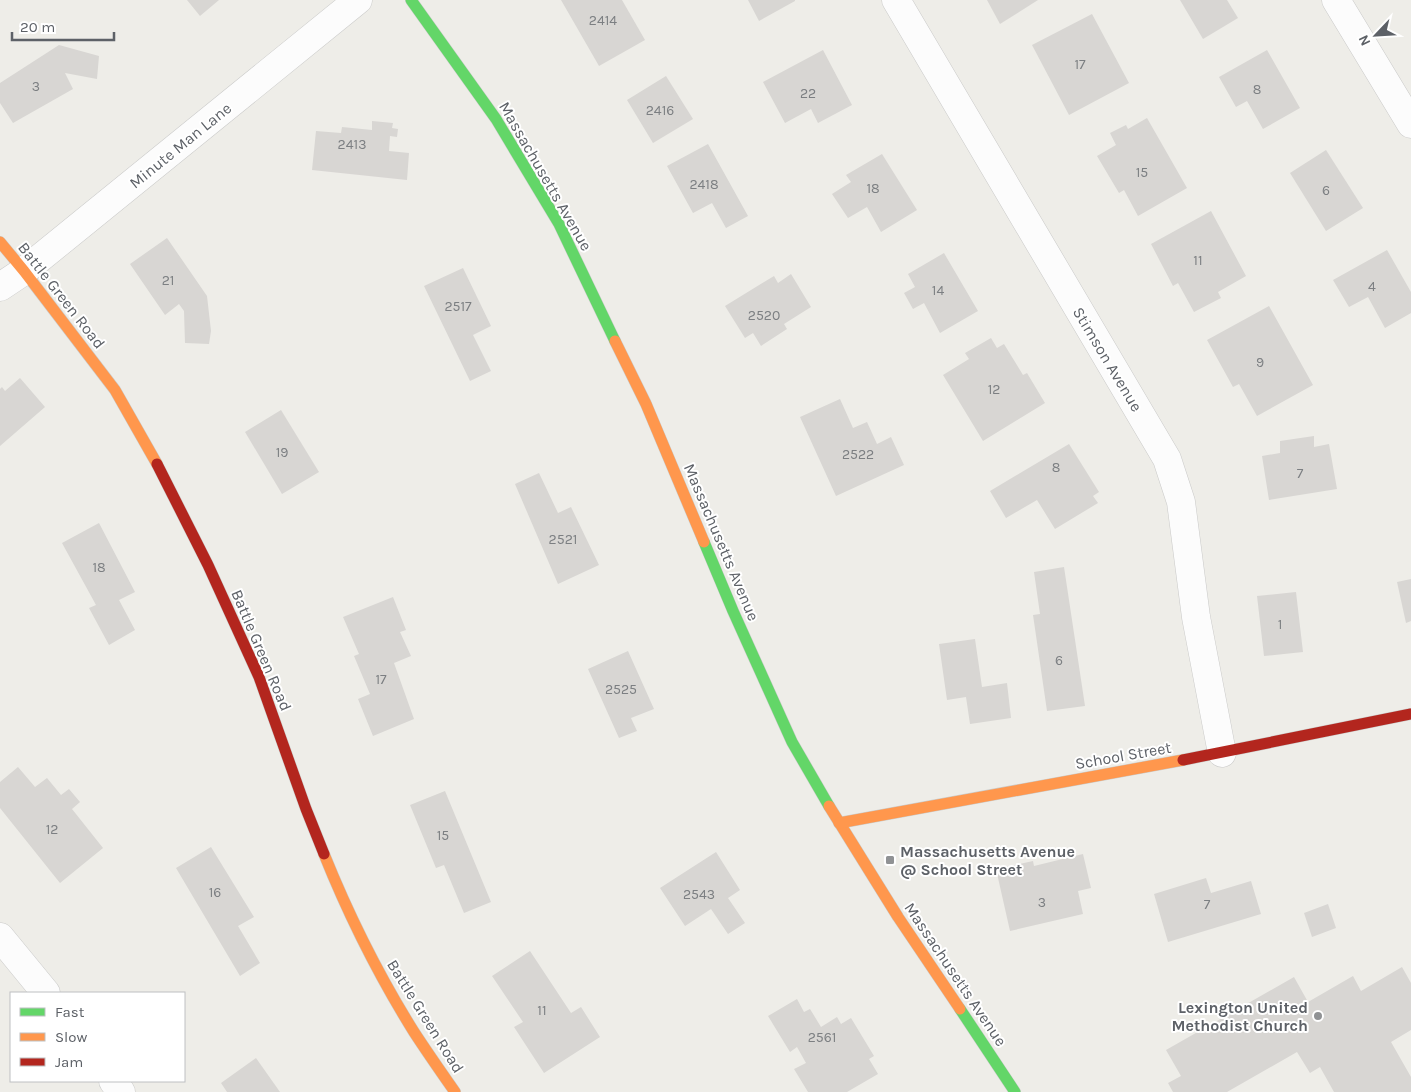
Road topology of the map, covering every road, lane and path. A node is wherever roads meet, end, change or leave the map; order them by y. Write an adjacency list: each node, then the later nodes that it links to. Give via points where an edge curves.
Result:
1 (358, 0): 7 (street, Minute Man Lane)
2 (411, 0): 11 (street, Massachusetts Avenue, via 496,119 558,224 646,404 792,742)
3 (896, 0): 10 (street, Stimson Avenue, via 1168,460 1180,502 1196,617)
4 (1336, 0): 5 (street)
5 (1411, 124)
6 (0, 242): 7 (street, Battle Green Road)
7 (24, 271): 8 (street, Minute Man Lane); 14 (street, Battle Green Road, via 115,390 161,471 259,677 341,896 375,965 414,1032)
8 (0, 287)
9 (1411, 714): 10 (street, School Street)
10 (1222, 753): 11 (street, School Street)
11 (839, 823): 15 (street, Massachusetts Avenue)
12 (0, 937): 13 (street)
13 (45, 992)
14 (455, 1092)
15 (1015, 1092)

